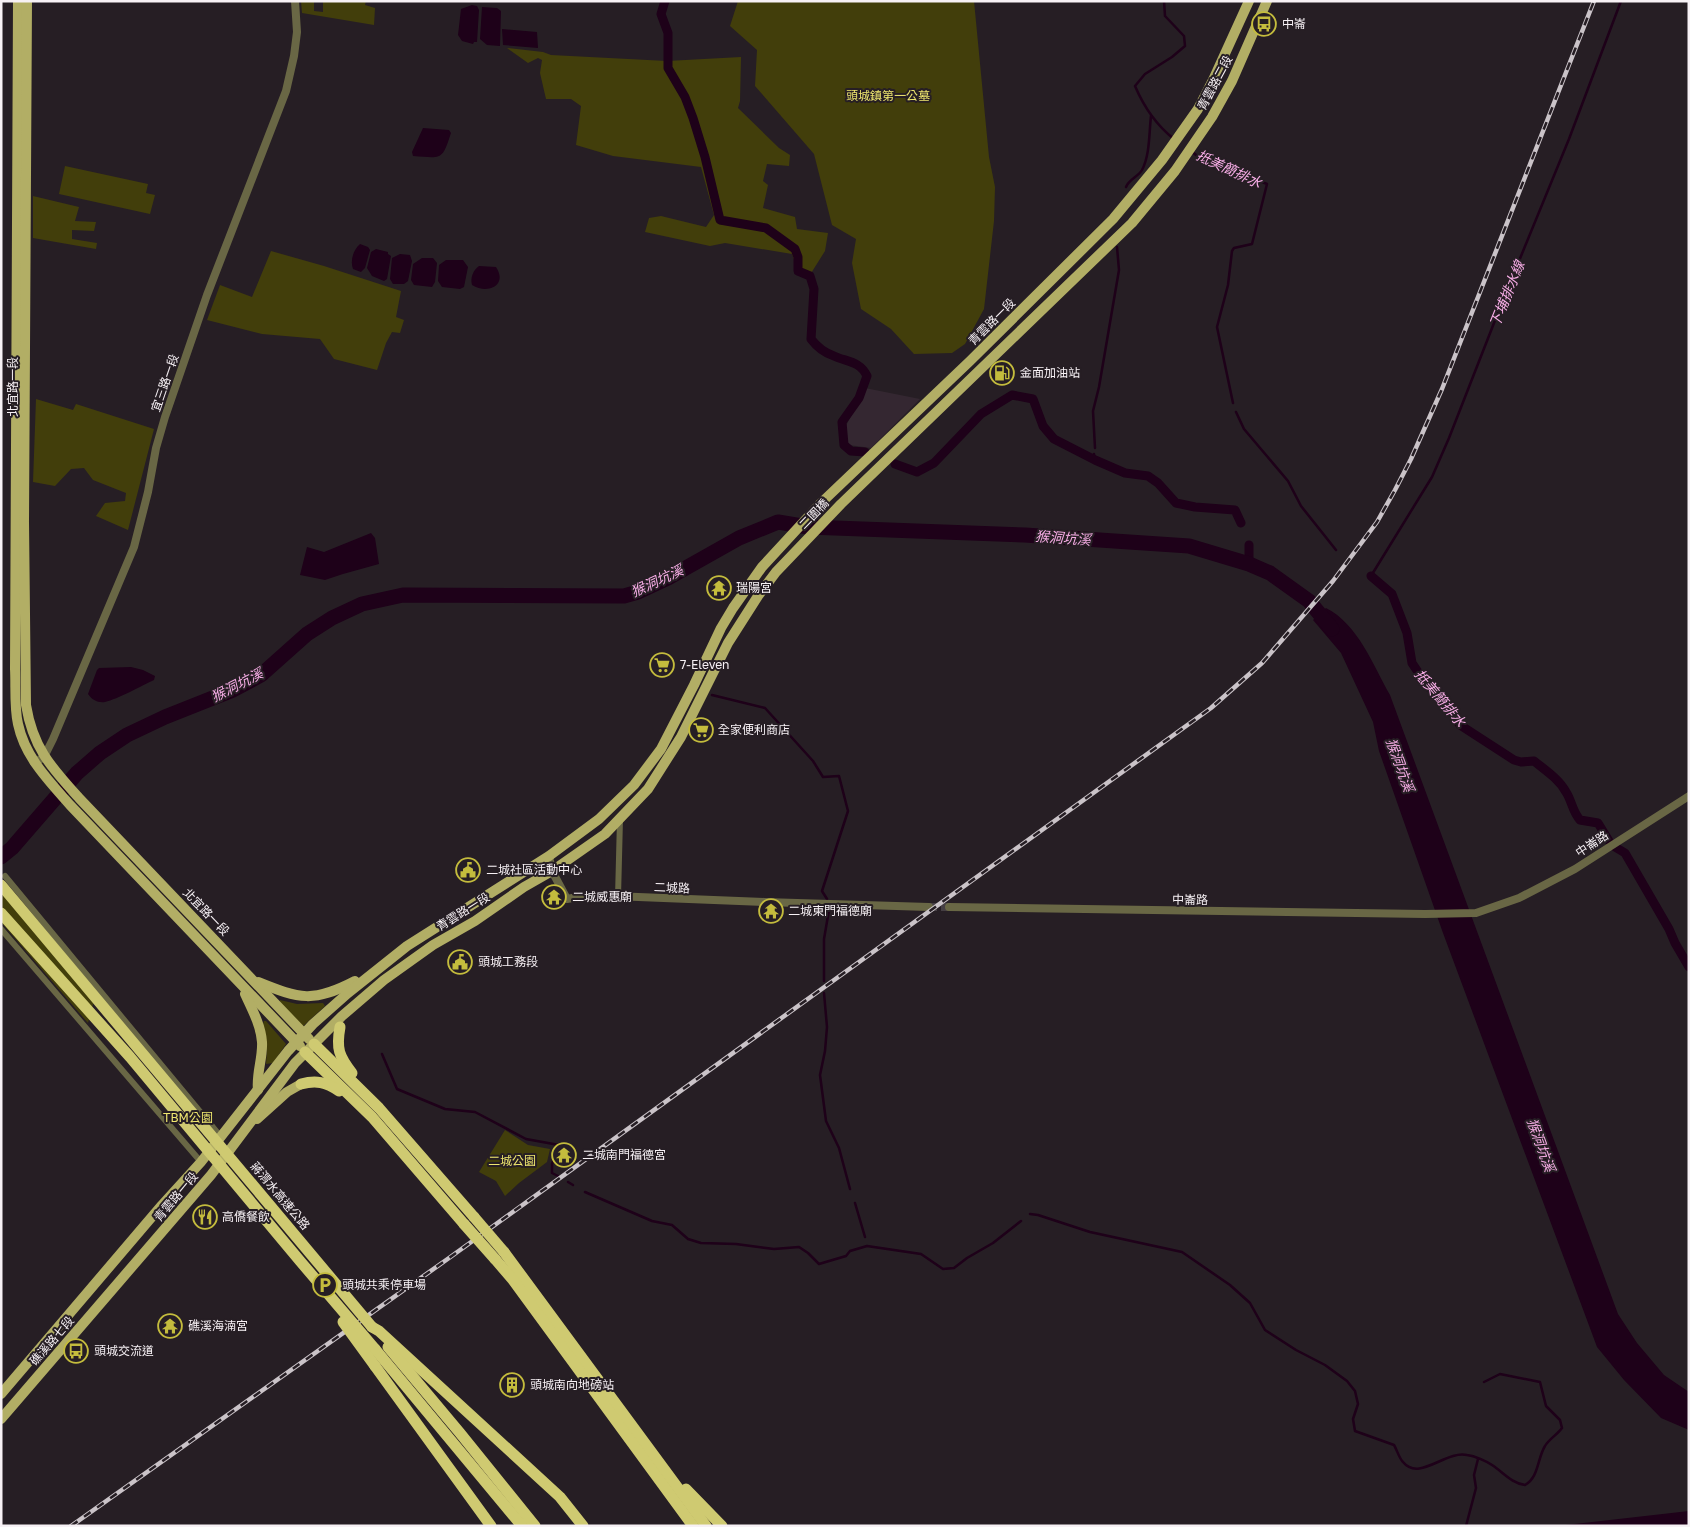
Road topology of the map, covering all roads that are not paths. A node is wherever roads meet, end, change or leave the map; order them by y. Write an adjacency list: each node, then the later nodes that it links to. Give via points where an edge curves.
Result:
1 (18, 1): 13 (main road, 北宜路一段, via 15,669 18,724)
2 (28, 1): 12 (main road, 北宜路一段, via 24,513 26,705 28,722)
3 (295, 1): 12 (street, 宜三路一段, via 297,32 286,91 207,295 165,417 134,547)
4 (1249, 1): 6 (main road, 青雲路二段, via 1198,108)
5 (1267, 1): 7 (main road, 青雲路二段, via 1232,81)
6 (1162, 160): 8 (main road, 青雲路一段, via 1113,219)
7 (1175, 171): 9 (main road, 青雲路一段, via 1126,229)
8 (830, 494): 11 (main road, 二圍橋)
9 (852, 494): 10 (main road, 二圍橋)
10 (794, 552): 15 (main road, 青雲路一段, via 758,596 728,643 666,764)
11 (774, 553): 16 (main road, 青雲路一段, via 721,628 661,749 640,778 599,819)
12 (44, 757): 13 (street); 27 (main road, 北宜路一段, via 79,798)
13 (34, 763): 28 (main road, 北宜路一段)
14 (1689, 796): 23 (street, 中崙路, via 1569,872 1519,898 1476,913)
15 (620, 819): 17 (main road, 青雲路一段, via 605,834); 21 (street)
16 (548, 856): 17 (street, 二城路); 19 (main road, 青雲路一段)
17 (552, 871): 20 (main road, 青雲路一段); 21 (street, 二城路, via 568,899 588,895)
18 (3, 880): 38 (street); 44 (highway, 蔣渭水高速公路, bridge, via 372,1327)
19 (502, 885): 20 (street); 26 (main road, 青雲路一段)
20 (510, 897): 29 (main road, 青雲路一段, via 384,980)
21 (618, 897): 22 (street, 二城路)
22 (929, 907)
23 (949, 907)
24 (1, 913): 41 (highway, 蔣渭水高速公路, bridge, via 136,1064)
25 (1, 928): 39 (street)
26 (374, 971): 27 (main road, via 335,991 312,997 289,995); 30 (main road, 青雲路一段)
27 (254, 981): 30 (main road, 北宜路一段)
28 (243, 988): 31 (main road, 北宜路一段); 35 (main road, via 261,1036)
29 (341, 1021): 32 (main road, 青雲路一段); 36 (highway, via 337,1044 342,1061)
30 (304, 1034): 31 (main road, 青雲路一段); 32 (main road, 北宜路一段)
31 (296, 1042): 33 (main road, 北宜路一段); 35 (main road, 青雲路一段)
32 (314, 1044): 33 (main road, 青雲路一段); 36 (highway)
33 (306, 1052): 36 (highway); 37 (main road, 青雲路一段, via 294,1063)
34 (301, 1084): 36 (highway, via 317,1081 329,1084); 37 (main road)
35 (258, 1090): 38 (main road, 青雲路一段)
36 (375, 1113): 40 (highway, bridge, via 464,1224); 40 (highway, bridge, via 474,1217)
37 (246, 1128): 43 (main road, 青雲路一段, via 211,1175)
38 (221, 1137): 39 (main road, 青雲路一段)
39 (201, 1162): 42 (main road, 青雲路一段)
40 (500, 1256): 47 (highway); 52 (highway, via 513,1280)
41 (300, 1262): 44 (highway, 蔣渭水高速公路, bridge); 48 (highway, bridge)
42 (105, 1273): 45 (main road, 礁溪路七段)
43 (122, 1280): 46 (main road, 礁溪路七段)
44 (382, 1344): 49 (highway, 蔣渭水高速公路); 50 (highway, 蔣渭水高速公路); 51 (highway, via 560,1497)
45 (1, 1394)
46 (1, 1419)
47 (645, 1444): 53 (highway); 54 (highway)
48 (491, 1526)
49 (522, 1526)
50 (535, 1526)
51 (583, 1526)
52 (694, 1526)
53 (706, 1526)
54 (722, 1526)

